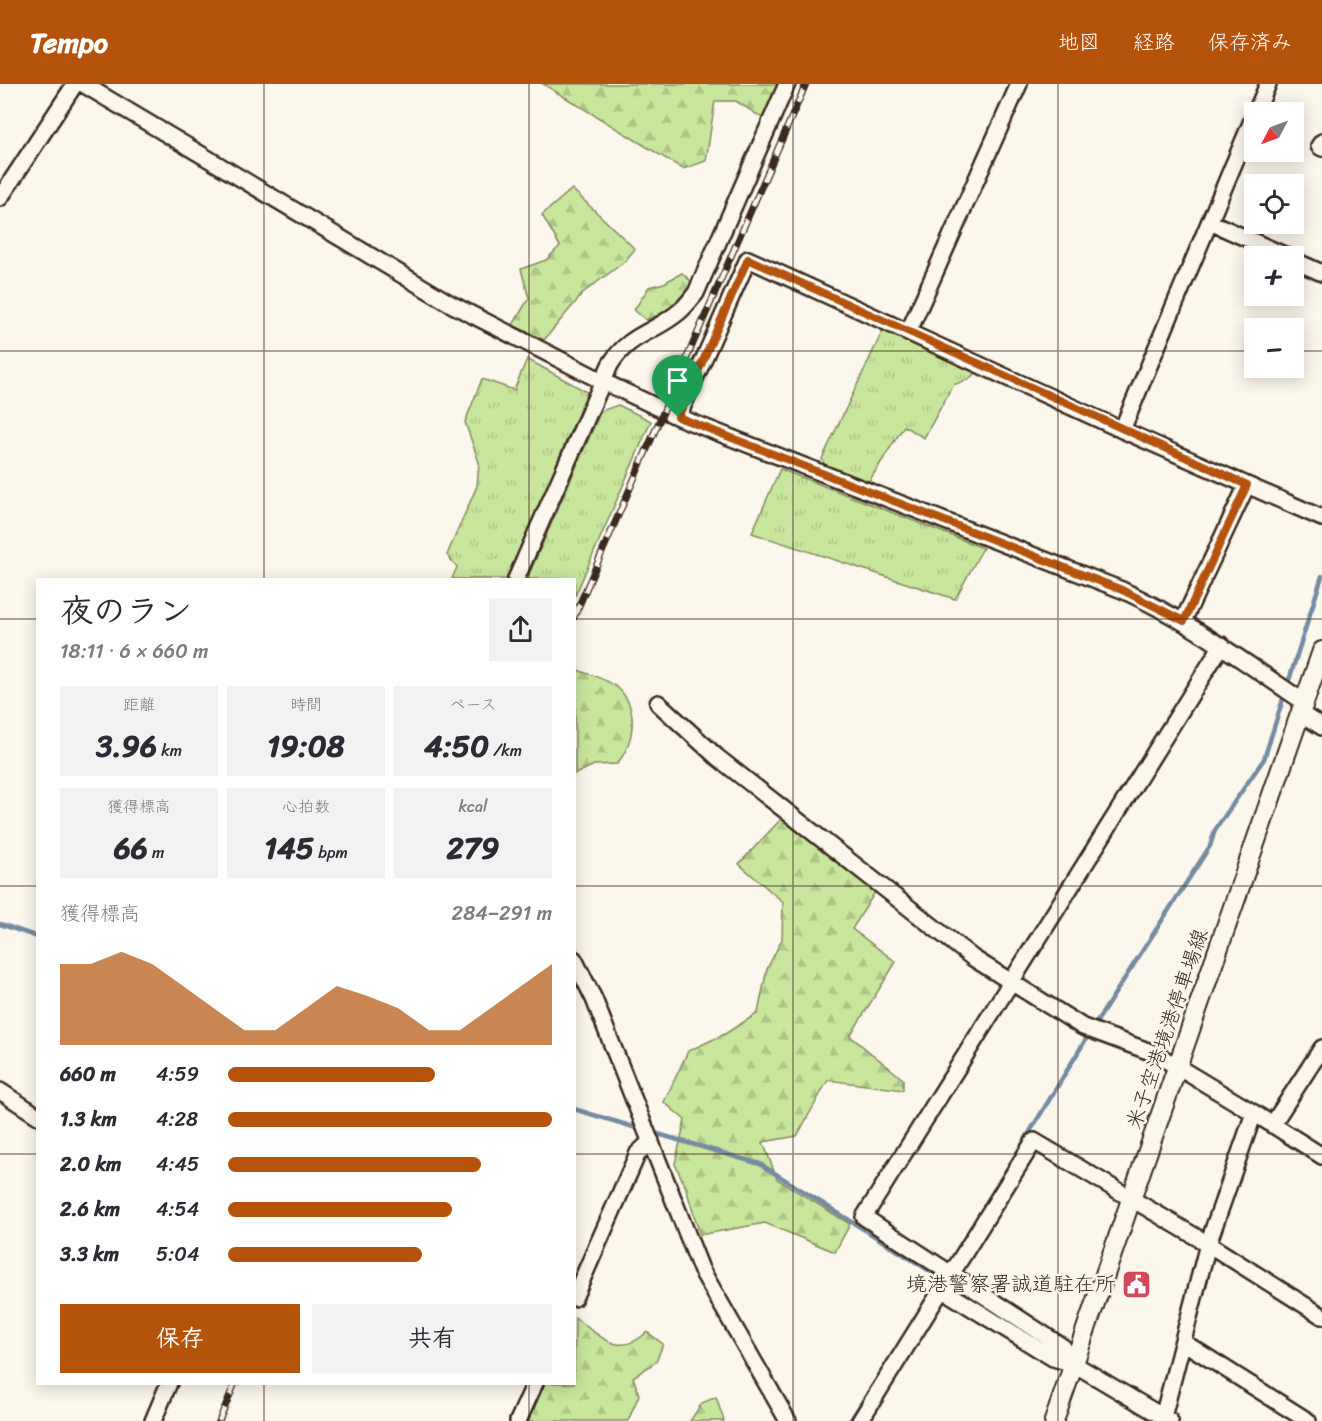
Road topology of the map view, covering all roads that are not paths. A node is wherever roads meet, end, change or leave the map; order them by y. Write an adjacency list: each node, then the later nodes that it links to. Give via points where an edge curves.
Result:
1 (75, 84): 10 (street)
2 (83, 84): 16 (street, via 451,304)
3 (788, 84): 16 (street, via 696,293 679,312 619,350)
4 (1019, 84): 15 (street)
5 (1268, 84): 6 (street)
6 (1260, 102)
7 (1244, 140): 11 (street)
8 (1322, 142): 9 (street)
9 (1322, 148)
10 (0, 198)
11 (1210, 222): 12 (street); 18 (street)
12 (1264, 246)
13 (1304, 265): 14 (street)
14 (1322, 273)
15 (908, 333): 17 (street, via 748,259); 18 (street)
16 (602, 381): 17 (street); 21 (street)
17 (678, 417): 22 (street, via 1122,590)
18 (1122, 430): 19 (street)
19 (1247, 485): 20 (street); 22 (street)
20 (1322, 518)
21 (516, 578)
22 (1184, 621): 23 (street)
23 (1222, 645): 26 (street); 29 (street)
24 (1322, 651): 26 (main road, 米子空港境港停車場線)
25 (658, 703): 29 (street, via 717,757 921,918)
26 (1302, 708): 27 (street); 31 (main road, 米子空港境港停車場線)
27 (1322, 726)
28 (576, 963): 36 (street)
29 (1011, 981): 31 (street, via 1083,1027); 40 (street, via 864,1217)
30 (1320, 1057): 35 (street)
31 (1178, 1066): 33 (street); 38 (main road, 米子空港境港停車場線)
32 (0, 1091): 34 (street)
33 (1254, 1113): 35 (street); 39 (street)
34 (36, 1115)
35 (1272, 1125): 37 (street)
36 (651, 1141): 42 (street, via 638,1153); 51 (street, via 701,1269)
37 (1322, 1156)
38 (1134, 1199): 39 (street); 40 (street, via 1034,1141); 45 (main road, 米子空港境港停車場線)
39 (1208, 1244): 43 (street); 44 (street)
40 (952, 1275): 41 (street); 45 (street, via 1064,1347)
41 (943, 1290): 45 (street, via 1053,1358); 52 (street)
42 (576, 1293)
43 (1322, 1316)
44 (1183, 1341): 48 (street); 54 (street)
45 (1074, 1364): 48 (street); 53 (main road, 米子空港境港停車場線)
46 (168, 1385): 49 (street)
47 (534, 1385): 50 (street)
48 (1165, 1420)
49 (153, 1421)
50 (518, 1421)
51 (788, 1421)
52 (860, 1421)
53 (1054, 1421)
54 (1308, 1421)

